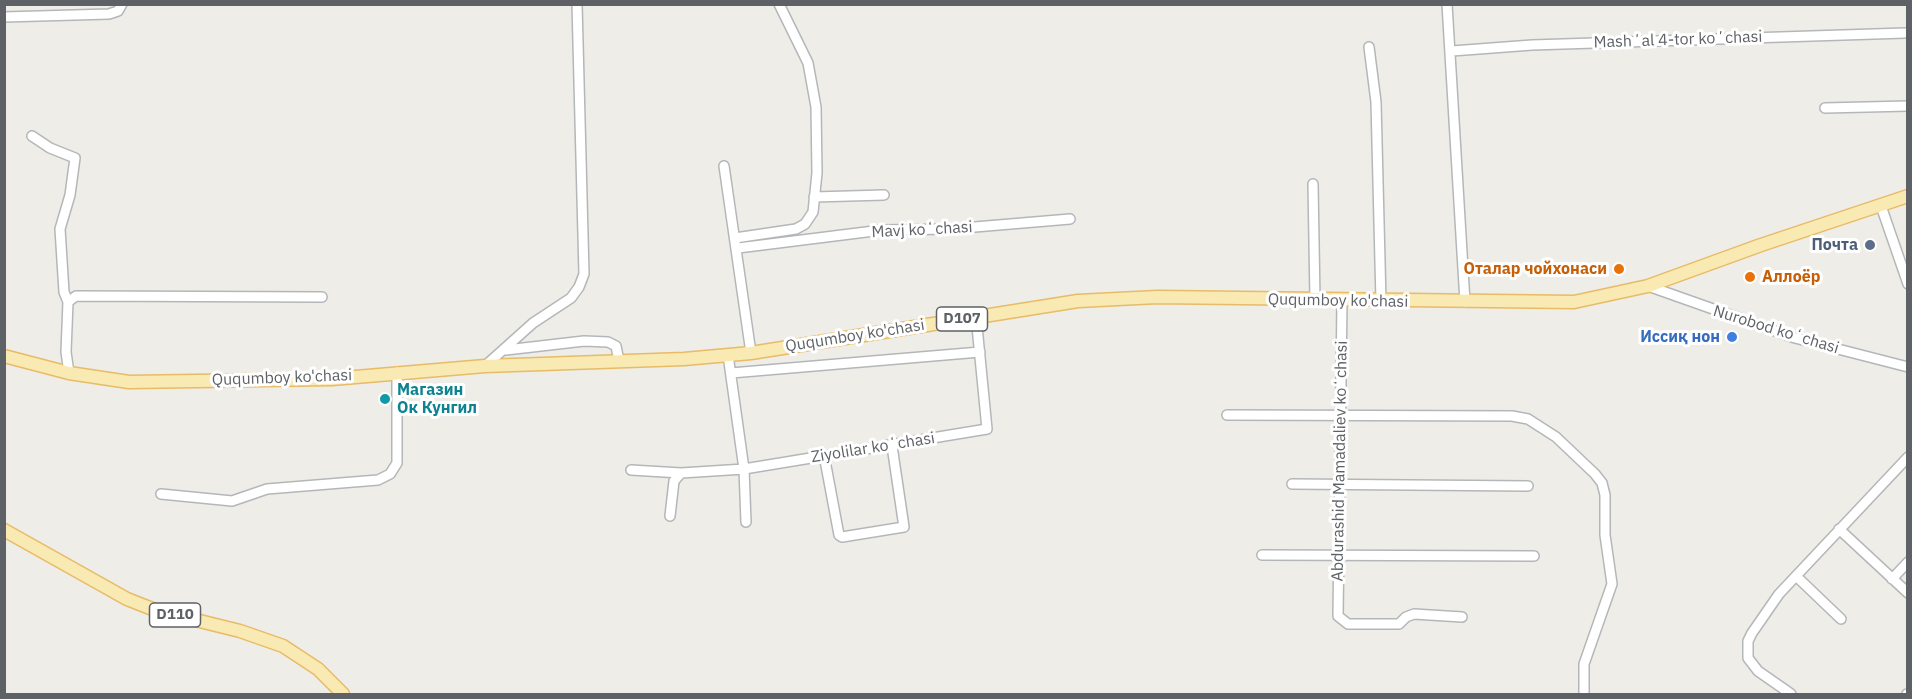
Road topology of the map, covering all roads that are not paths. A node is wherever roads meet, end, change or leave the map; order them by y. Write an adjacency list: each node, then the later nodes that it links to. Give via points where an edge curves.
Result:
1 (122, 4): 5 (street, via 118,11 109,14)
2 (577, 4): 29 (street, via 584,274 571,298 533,323)
3 (779, 4): 16 (street, via 808,63 816,107)
4 (1447, 4): 8 (street)
5 (4, 17)
6 (1905, 33): 8 (street, Mashʼal 4-tor koʼchasi)
7 (1369, 46): 26 (street, via 1376,102)
8 (1452, 51): 27 (street)
9 (1908, 106): 10 (street)
10 (1825, 108)
11 (32, 136): 25 (street, via 75,158 60,229)
12 (724, 166): 19 (street)
13 (1313, 184): 23 (street)
14 (884, 195): 16 (street)
15 (1908, 196): 17 (main road, Ququmboy ko'chasi / D107)
16 (814, 197): 19 (street, via 813,212 801,226)
17 (1881, 206): 20 (street); 21 (main road, Ququmboy ko'chasi / D107)
18 (1070, 219): 19 (street, Mavj koʻchasi)
19 (736, 243): 31 (street)
20 (1908, 284)
21 (1648, 286): 27 (main road, Ququmboy ko'chasi / D107, via 1574,302); 36 (street, Nurobod koʻchasi, via 1784,334)
22 (322, 297): 25 (street, via 87,295)
23 (1315, 300): 24 (main road, Ququmboy ko'chasi / D107); 28 (main road, Ququmboy ko'chasi / D107, via 1157,297 1078,301)
24 (1342, 301): 26 (main road, Ququmboy ko'chasi / D107); 41 (street, Abdurashid Mamadaliev koʻchasi)
25 (68, 302): 38 (street)
26 (1381, 302): 27 (main road, Ququmboy ko'chasi / D107)
27 (1465, 302)
28 (976, 316): 30 (street); 31 (main road, Ququmboy ko'chasi / D107)
29 (506, 350): 34 (street, via 583,337 616,346); 35 (street)
30 (980, 352): 39 (street); 42 (street, Ziyolilar koʻchasi, via 987,429)
31 (751, 353): 32 (main road, Ququmboy ko'chasi / D107)
32 (728, 355): 34 (main road, Ququmboy ko'chasi / D107); 39 (street)
33 (4, 356): 38 (main road, Ququmboy ko'chasi / D107)
34 (619, 361): 35 (main road, Ququmboy ko'chasi / D107)
35 (485, 366): 37 (main road, Ququmboy ko'chasi / D107)
36 (1908, 367)
37 (397, 372): 38 (main road, Ququmboy ko'chasi / D107, via 332,379 129,382); 51 (street, via 397,463 390,474 378,480 267,489 232,501)
38 (69, 373)
39 (731, 373): 45 (street)
40 (1227, 415): 41 (street)
41 (1341, 415): 49 (street, Abdurashid Mamadaliev koʻchasi); 66 (street, via 1528,419 1556,437 1595,474 1605,495 1605,535 1612,584 1584,664)
42 (892, 446): 43 (street, Ziyolilar koʻchasi); 43 (street, via 904,527 842,537)
43 (824, 455): 45 (street, Ziyolilar koʻchasi)
44 (1908, 457): 54 (street)
45 (744, 469): 47 (street, Ziyolilar koʻchasi); 53 (street)
46 (631, 470): 47 (street, Ziyolilar koʻchasi)
47 (681, 473): 52 (street, via 674,480)
48 (1292, 484): 49 (street)
49 (1341, 484): 50 (street); 57 (street, Abdurashid Mamadaliev koʻchasi)
50 (1528, 486)
51 (161, 494)
52 (670, 516)
53 (747, 522)
54 (1839, 529): 60 (street); 61 (street)
55 (4, 530): 65 (main road, D110, via 128,599 283,646 318,669)
56 (1262, 555): 57 (street)
57 (1340, 555): 58 (street); 63 (street, Abdurashid Mamadaliev koʻchasi, via 1341,621 1399,624 1414,614)
58 (1534, 556)
59 (1908, 562): 61 (street)
60 (1796, 576): 64 (street); 67 (street, via 1752,633 1748,649 1748,658 1758,671)
61 (1892, 579): 62 (street)
62 (1908, 593)
63 (1462, 616)
64 (1841, 619)
65 (343, 694)
66 (1584, 694)
67 (1791, 694)

